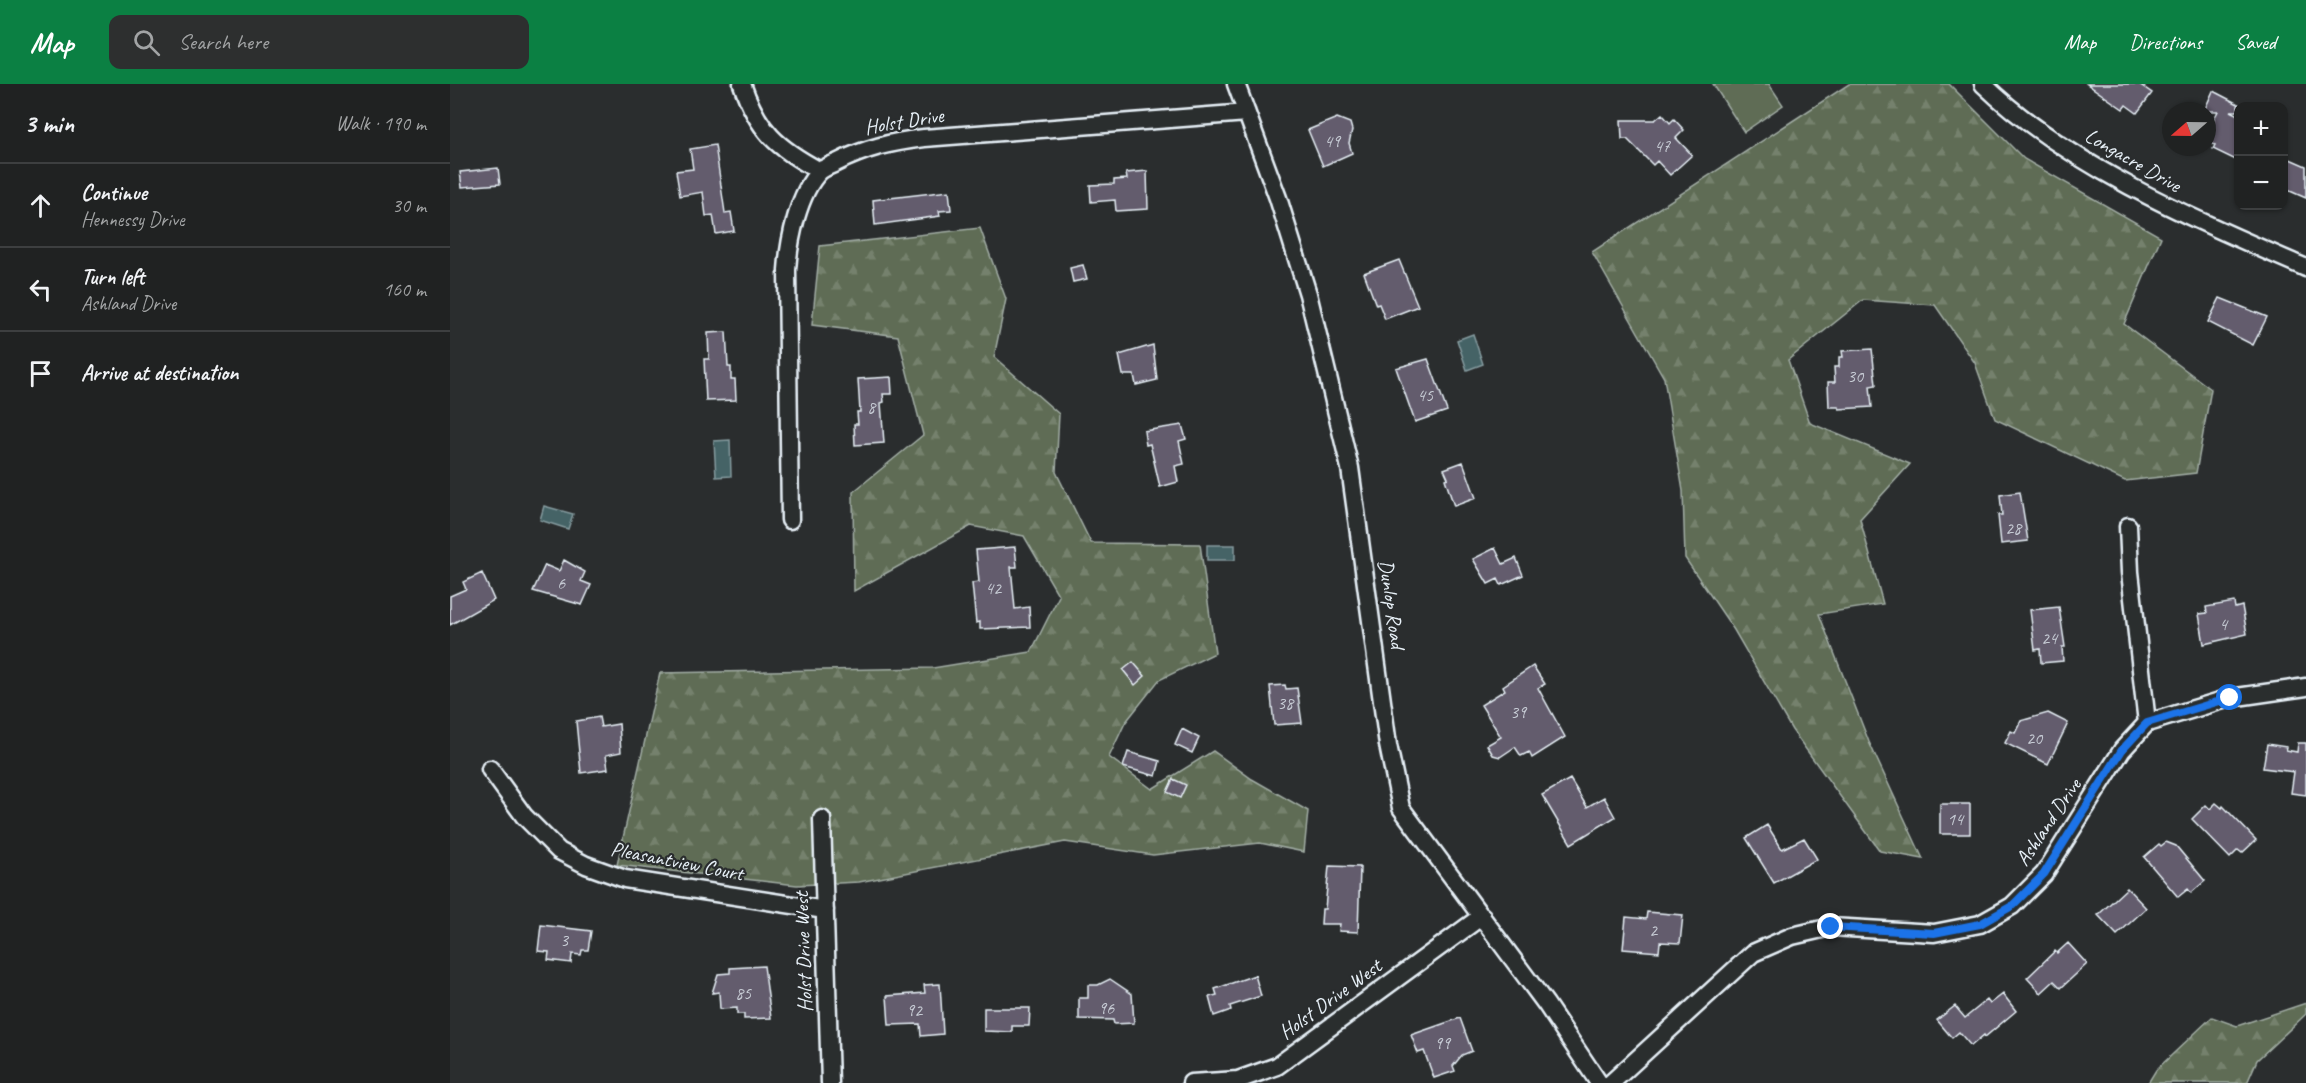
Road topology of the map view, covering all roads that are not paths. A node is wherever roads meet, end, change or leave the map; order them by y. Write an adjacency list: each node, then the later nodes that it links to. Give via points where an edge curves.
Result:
1 (742, 84): 5 (street, via 752,112 767,134 791,155)
2 (1236, 84): 4 (street, Dunlop Road)
3 (1983, 84): 6 (street, Longacre Drive, via 2032,125 2085,159 2183,214)
4 (1247, 113): 5 (street, Holst Drive, via 888,143); 14 (street, Dunlop Road, via 1308,294 1350,468 1388,745 1401,808)
5 (820, 171): 7 (street, via 803,200 789,238)
6 (2306, 268)
7 (790, 520)
8 (2128, 526): 10 (street)
9 (2306, 687): 10 (street, via 2230,698)
10 (2147, 723): 18 (street, Ashland Drive, via 2122,750 2044,874 2012,906 1980,924 1934,933 1831,927 1782,940 1753,953)
11 (490, 769): 13 (street, Pleasantview Court, via 524,816 559,850 586,865 625,879)
12 (822, 819): 13 (street, Holst Drive West)
13 (825, 910): 15 (street, Holst Drive West)
14 (1482, 916): 16 (street, Holst Drive West, via 1276,1066 1238,1080); 17 (street, Dunlop Road)
15 (830, 1083)
16 (1191, 1083)
17 (1599, 1083)
18 (1611, 1083)

